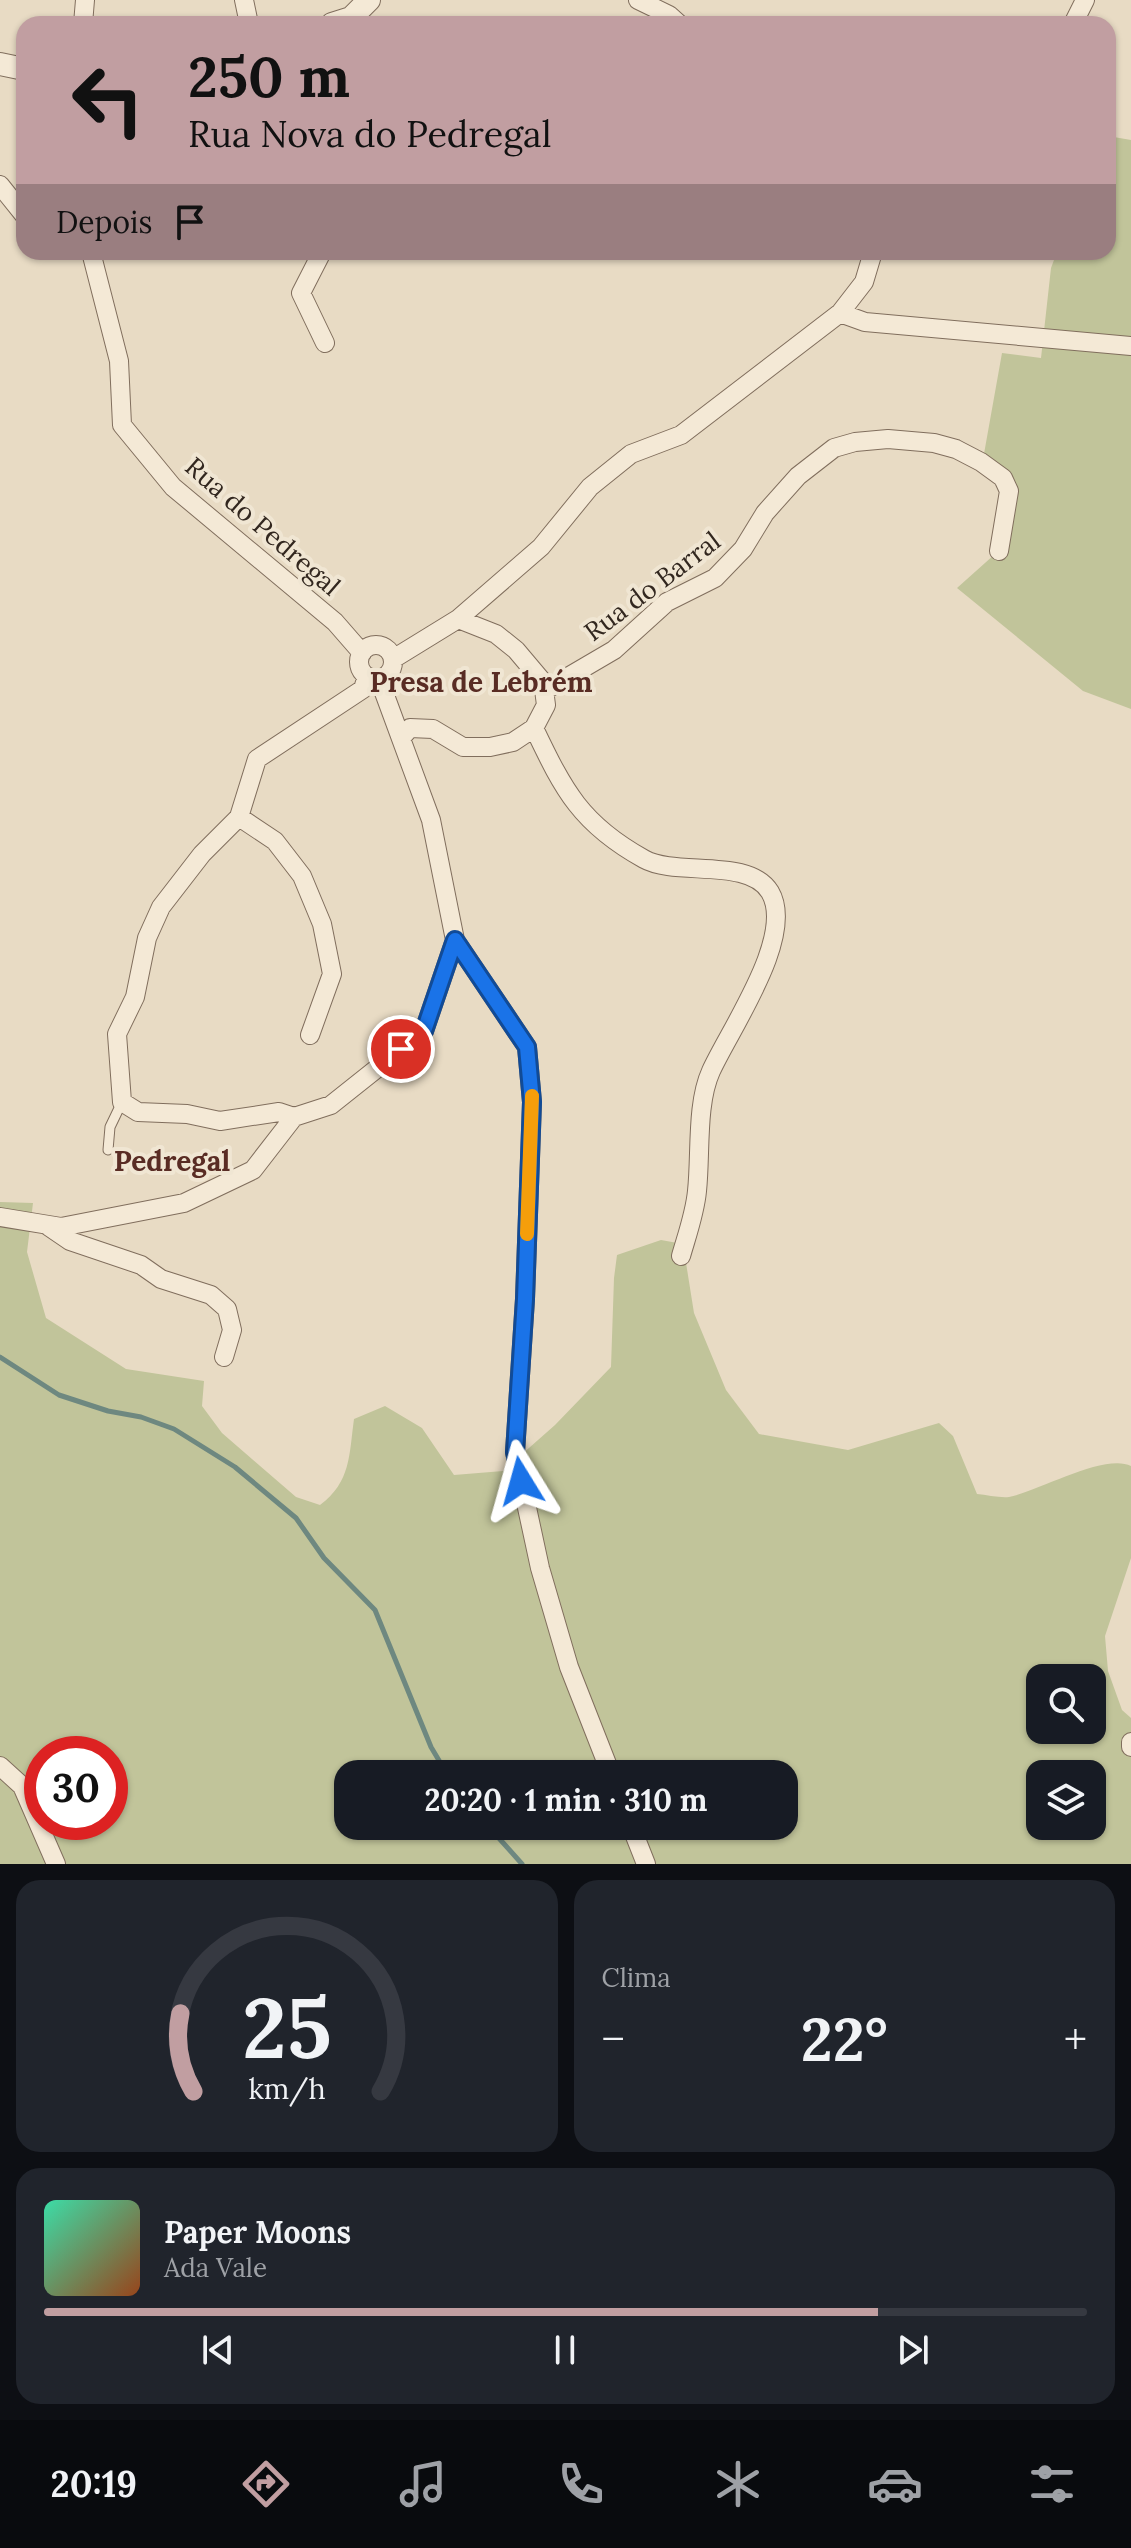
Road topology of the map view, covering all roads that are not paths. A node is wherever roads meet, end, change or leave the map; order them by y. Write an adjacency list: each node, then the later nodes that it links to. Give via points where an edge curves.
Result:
1 (369, 0): 3 (street)
2 (638, 0): 4 (street)
3 (352, 16)
4 (670, 16)
5 (0, 185): 6 (street)
6 (16, 205)
7 (93, 260): 15 (street, Rua do Pedregal, via 119,361 122,425 173,487 335,622)
8 (318, 260): 11 (street, via 301,293)
9 (871, 260): 10 (street, via 864,282)
10 (840, 313): 12 (street, via 865,322); 14 (street, via 681,435 621,462 590,487 541,547)
11 (325, 343)
12 (1131, 346)
13 (999, 551): 18 (street, Rua do Barral, via 1009,491 1003,478 981,462 934,443 888,439 834,448 798,476 715,578 667,602 614,650)
14 (458, 619): 16 (street); 18 (street, via 496,634 516,650 543,682)
15 (362, 653): 16 (street, via 371,646 383,647); 17 (street, via 359,663)
16 (393, 659): 17 (street, via 389,674)
17 (373, 678): 20 (street); 21 (street, via 257,759)
18 (544, 691): 19 (street, via 546,705)
19 (534, 728): 20 (street, via 513,742 490,747 463,747 433,729 410,728); 29 (street, via 587,819 646,861 758,881 776,907 771,946 704,1094 697,1195)
20 (401, 738): 22 (street, via 431,820)
21 (239, 817): 23 (street, via 275,841 302,876 322,924 332,974); 24 (street, via 161,907 147,938 135,997 117,1034)
22 (455, 940): 25 (street, via 424,1031 331,1105); 31 (street, via 527,1047 532,1102 515,1452 540,1568 569,1667)
23 (310, 1035)
24 (122, 1102): 25 (street, via 138,1112 220,1121 279,1112); 26 (lane, via 110,1127)
25 (294, 1117): 28 (street, via 253,1170 184,1203 61,1227)
26 (108, 1150)
27 (0, 1217): 28 (street)
28 (45, 1225): 30 (street, via 70,1241 211,1295 227,1309 232,1330)
29 (681, 1256)
30 (224, 1357)
31 (606, 1760)
32 (0, 1766): 34 (street, via 22,1786)
33 (637, 1840): 35 (street)
34 (56, 1864)
35 (646, 1864)

